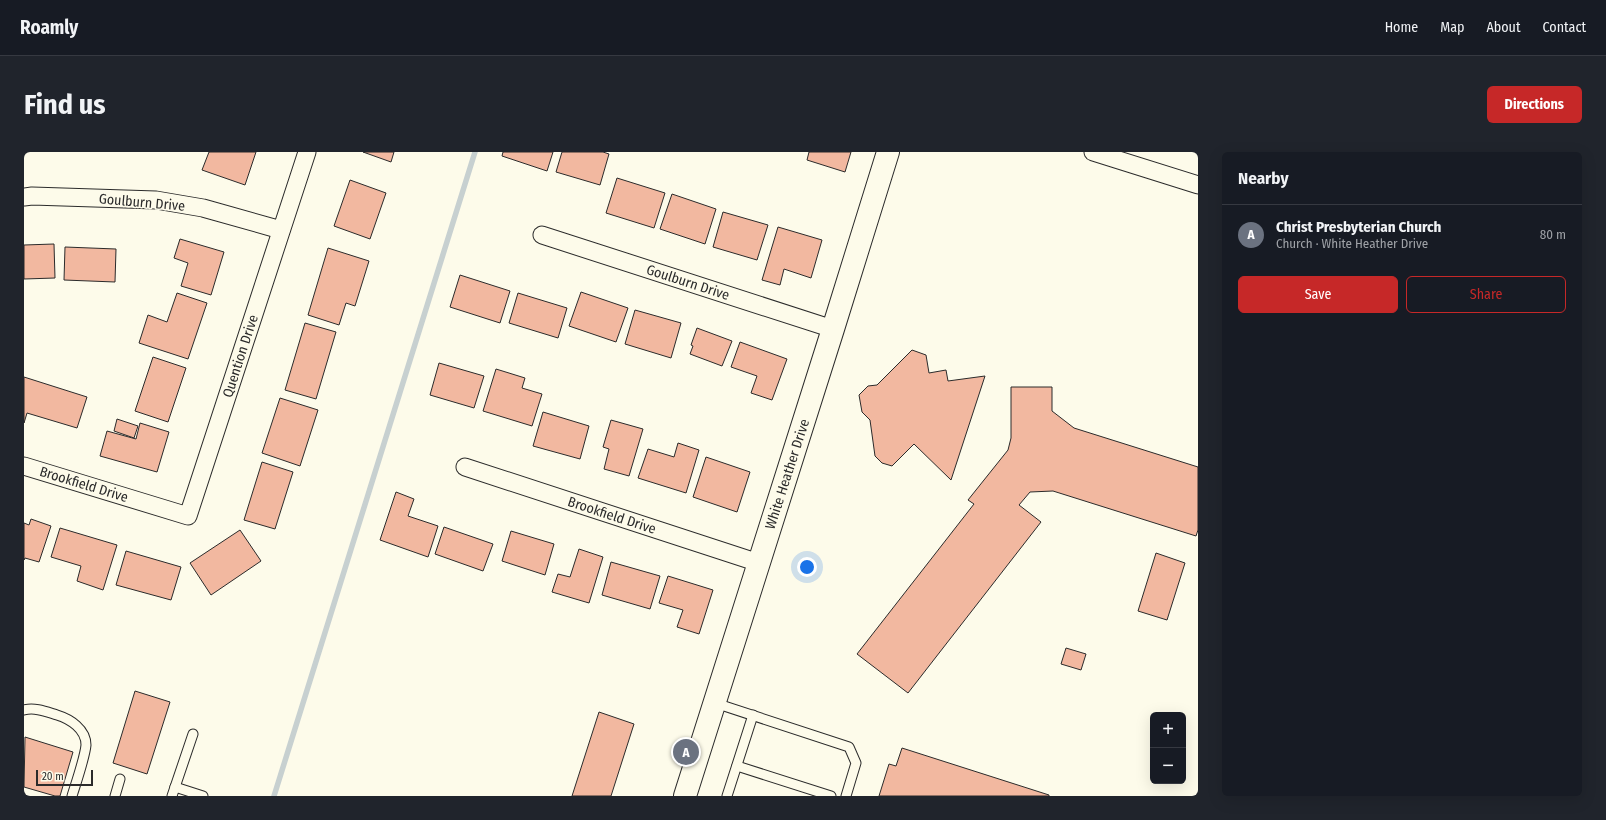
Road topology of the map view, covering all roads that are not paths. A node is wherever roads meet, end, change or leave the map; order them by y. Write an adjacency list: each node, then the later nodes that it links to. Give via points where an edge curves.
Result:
1 (307, 152): 6 (street, Quention Drive)
2 (888, 152): 8 (street, White Heather Drive)
3 (1094, 152): 4 (street)
4 (1198, 185)
5 (24, 197): 6 (street, Goulburn Drive, via 156,200 203,208)
6 (281, 230): 11 (street, Quention Drive, via 188,516)
7 (542, 235): 8 (street, Goulburn Drive)
8 (833, 329): 12 (street, White Heather Drive)
9 (24, 466): 11 (street, Brookfield Drive)
10 (465, 467): 12 (street, Brookfield Drive)
11 (143, 502)
12 (759, 564): 13 (street, White Heather Drive)
13 (714, 702): 15 (lane); 23 (street, White Heather Drive)
14 (24, 710): 20 (lane, via 42,710 62,717 77,725 83,733 86,744)
15 (753, 715): 17 (lane); 26 (lane, via 849,747 856,763)
16 (192, 734): 19 (lane)
17 (737, 766): 24 (lane); 25 (lane)
18 (120, 779): 21 (lane)
19 (174, 792): 22 (lane)
20 (72, 796)
21 (115, 796)
22 (203, 796)
23 (685, 796)
24 (728, 796)
25 (831, 796)
26 (846, 796)

